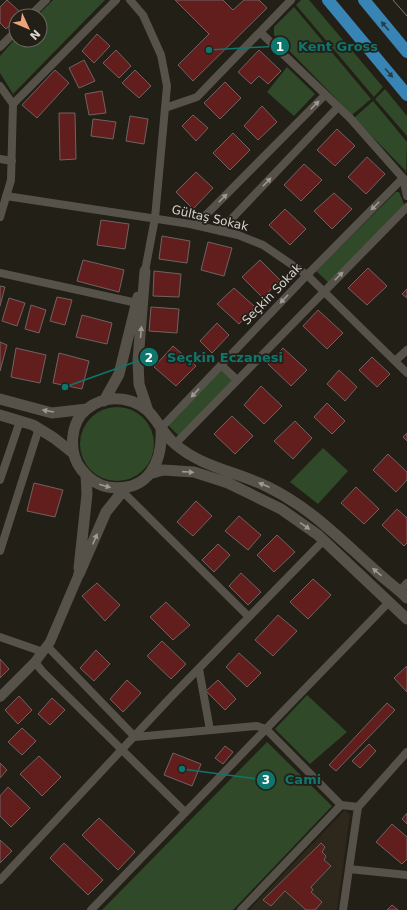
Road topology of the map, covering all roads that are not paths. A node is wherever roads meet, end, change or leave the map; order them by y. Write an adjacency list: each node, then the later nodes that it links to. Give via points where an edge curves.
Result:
1 (46, 0): 7 (street)
2 (116, 0): 15 (street)
3 (291, 0): 8 (street)
4 (328, 0): 14 (highway, one-way to 14)
5 (364, 0): 11 (highway, one-way to 5)
6 (134, 1): 17 (street, via 161,54 167,86)
7 (38, 8)
8 (260, 32): 13 (street); 17 (street, via 197,97)
9 (8, 39): 10 (street)
10 (0, 47)
11 (407, 52)
12 (0, 86): 15 (street)
13 (325, 95): 16 (street); 26 (street, one-way to 13)
14 (407, 95)
15 (13, 104): 19 (street)
16 (338, 107): 20 (street); 27 (street, one-way to 16)
17 (165, 108): 25 (street)
18 (0, 159): 19 (street)
19 (12, 161): 21 (street, via 11,180)
20 (403, 178): 22 (street); 30 (street, Seçkin Sokak, one-way to 30)
21 (6, 196): 24 (street); 25 (street, Gültaş Sokak)
22 (407, 196)
23 (407, 207): 31 (street, one-way to 23)
24 (1, 213)
25 (155, 218): 26 (street, Gültaş Sokak); 28 (street)
26 (196, 225): 27 (street, Gültaş Sokak)
27 (220, 231): 30 (street, Gültaş Sokak, via 238,234 263,245)
28 (145, 271): 32 (main road); 41 (main road, one-way to 28, via 139,384 138,361)
29 (0, 273): 32 (street)
30 (307, 275): 31 (street, Gültaş Sokak); 35 (street, Seçkin Sokak, one-way to 35)
31 (324, 290): 34 (street, Gültaş Sokak); 37 (street)
32 (137, 303): 39 (main road, via 119,374)
33 (407, 350): 34 (street)
34 (395, 361): 36 (street, Gültaş Sokak)
35 (221, 365): 37 (street); 45 (street, Seçkin Sokak, one-way to 45)
36 (407, 373)
37 (237, 380): 46 (street)
38 (0, 399): 40 (main road, one-way to 38, via 52,413)
39 (104, 401): 40 (main road); 41 (main road, via 125,399 138,403)
40 (87, 409): 47 (main road, via 78,420 74,431)
41 (148, 411): 45 (main road)
42 (0, 415): 43 (main road)
43 (20, 421): 44 (main road); 50 (street)
44 (39, 428): 47 (main road); 53 (street)
45 (161, 428): 46 (main road); 48 (main road, via 161,451 157,464)
46 (175, 444): 55 (main road, one-way to 46, via 376,572 320,519 309,512 268,487 208,464)
47 (73, 453): 49 (main road)
48 (149, 474): 51 (main road); 52 (main road, one-way to 52, via 163,470 194,472 228,483 281,509)
49 (86, 476): 51 (main road, one-way to 51, via 105,486); 54 (main road, via 87,501)
50 (0, 480)
51 (124, 489): 54 (main road, one-way to 51, via 106,512); 57 (street)
52 (324, 540): 56 (main road); 57 (street)
53 (0, 551)
54 (79, 574): 60 (street)
55 (405, 590)
56 (390, 601): 58 (main road); 64 (street)
57 (250, 617): 62 (street)
58 (407, 619)
59 (0, 637): 60 (street)
60 (45, 649): 61 (street); 66 (street)
61 (35, 662): 63 (street); 67 (street)
62 (199, 669): 65 (street); 66 (street)
63 (0, 697)
64 (266, 729): 65 (street, via 257,726); 69 (street); 71 (street)
65 (210, 730): 66 (street)
66 (135, 737): 67 (street)
67 (121, 752): 71 (street); 74 (street)
68 (407, 752): 70 (street)
69 (341, 804): 70 (street); 76 (street)
70 (358, 807): 72 (street)
71 (185, 812): 75 (street)
72 (349, 869): 73 (street); 77 (street)
73 (407, 875)
74 (0, 880)
75 (91, 910)
76 (241, 910)
77 (343, 910)

